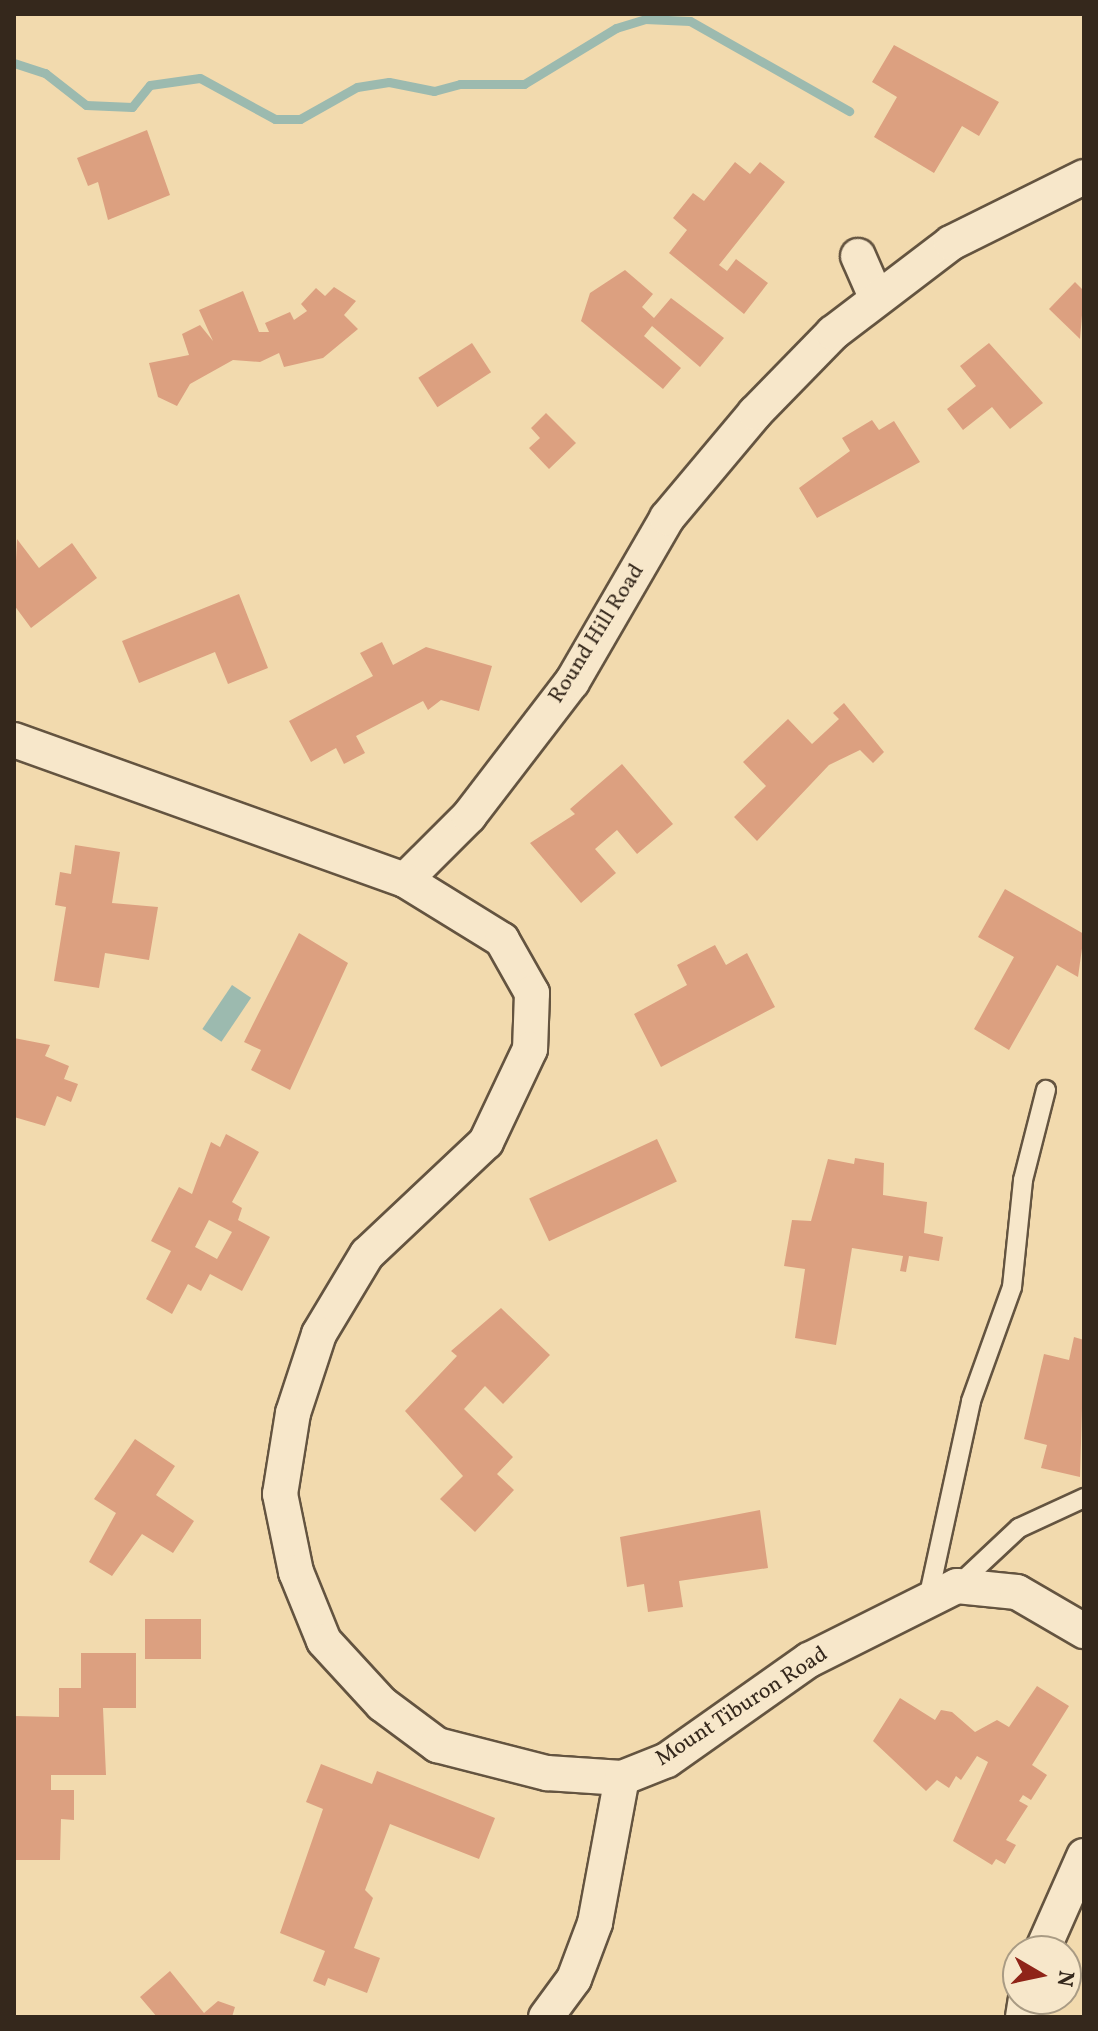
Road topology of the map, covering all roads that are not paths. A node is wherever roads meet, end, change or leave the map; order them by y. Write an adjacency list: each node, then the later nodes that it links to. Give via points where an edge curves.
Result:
1 (1084, 177): 3 (street, Round Hill Road, via 951,243)
2 (858, 256): 3 (street)
3 (876, 297): 5 (street, Round Hill Road, via 755,413 667,518 572,682 469,816)
4 (14, 740): 5 (street)
5 (405, 880): 10 (street, Mount Tiburon Road, via 502,940 532,993 530,1049 486,1142 367,1254 319,1334 293,1413 280,1494 296,1572 324,1641 382,1704 437,1745 547,1773)
6 (1046, 1090): 8 (lane, via 1023,1180 1012,1287 967,1415)
7 (1084, 1498): 8 (lane, via 1019,1528)
8 (942, 1592): 9 (street, via 1017,1592); 10 (street, Mount Tiburon Road, via 809,1660 667,1760)
9 (1084, 1631)
10 (622, 1778): 13 (street, via 595,1923 574,1979)
11 (1084, 1856): 12 (street)
12 (1049, 1935)
13 (546, 2017)

